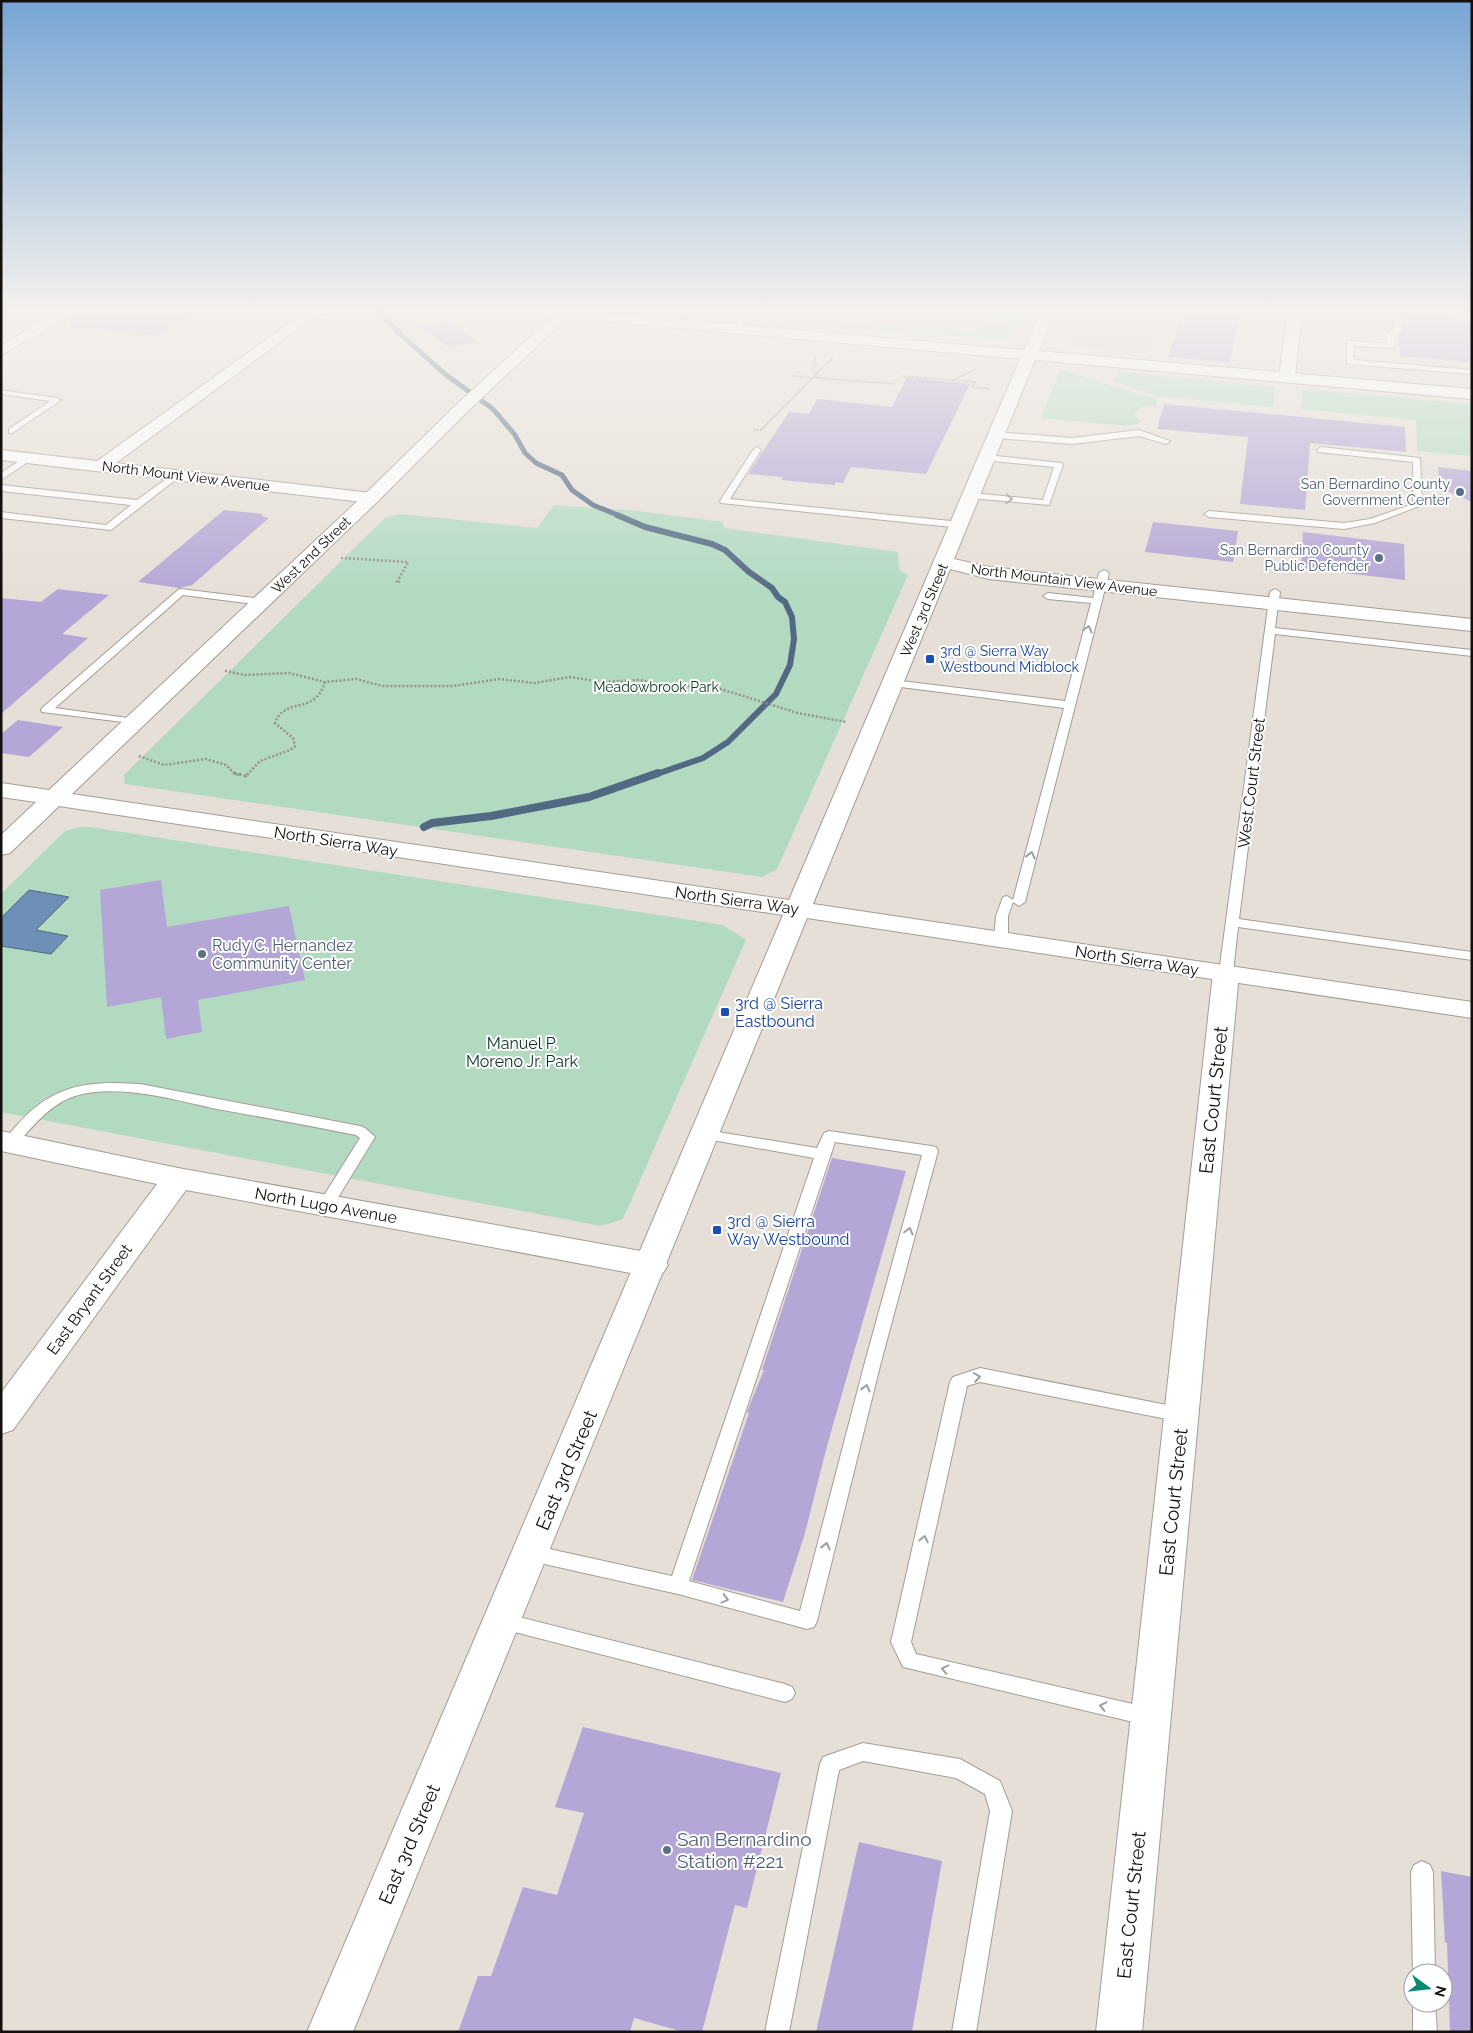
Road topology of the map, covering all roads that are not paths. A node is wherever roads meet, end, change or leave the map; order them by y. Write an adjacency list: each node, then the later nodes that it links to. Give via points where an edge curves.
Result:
1 (48, 406): 5 (lane)
2 (184, 406): 13 (street)
3 (464, 406): 18 (street, West 2nd Street)
4 (1008, 406): 6 (street, West 3rd Street)
5 (12, 431)
6 (996, 435): 7 (lane, via 1072,441 1139,433); 12 (street, West 3rd Street)
7 (1166, 441)
8 (758, 450): 22 (lane, via 724,501)
9 (1321, 450): 20 (lane, via 1417,460 1417,505 1372,521 1344,526)
10 (1, 455): 11 (street, North Mount View Avenue)
11 (28, 458): 13 (street, North Mount View Avenue); 15 (lane)
12 (986, 458): 17 (street, West 3rd Street); 17 (lane, one-way to 12, via 1046,503 1059,465)
13 (101, 466): 14 (street, North Mount View Avenue)
14 (176, 475): 18 (street, North Mount View Avenue); 19 (lane)
15 (1, 477)
16 (1, 488): 19 (lane)
17 (972, 496): 22 (street, West 3rd Street)
18 (371, 498): 27 (street, West 2nd Street)
19 (139, 503): 21 (lane, via 108,528)
20 (1209, 514)
21 (1, 515)
22 (961, 525): 23 (street, West 3rd Street)
23 (945, 562): 24 (street, North Mountain View Avenue, via 989,573); 32 (street, West 3rd Street)
24 (1100, 587): 25 (lane); 26 (street, North Mountain View Avenue); 33 (lane, one-way to 24)
25 (1048, 596)
26 (1274, 598): 28 (street, North Mountain View Avenue); 29 (street, North Mountain View Avenue); 30 (lane, West Court Street)
27 (262, 602): 34 (street, West 2nd Street); 34 (lane, via 181,592 46,710)
28 (1472, 614)
29 (1472, 625)
30 (1270, 630): 31 (lane); 39 (lane, West Court Street)
31 (1472, 653)
32 (893, 683): 33 (lane); 38 (street, West 3rd Street)
33 (1069, 705): 40 (lane, one-way to 33, via 1002,916 1013,901)
34 (135, 722): 36 (street, West 2nd Street)
35 (1, 790): 36 (street, North Sierra Way)
36 (55, 798): 37 (street, West 2nd Street); 38 (street, North Sierra Way)
37 (1, 848)
38 (800, 909): 40 (street, North Sierra Way); 44 (street, East 3rd Street)
39 (1233, 922): 41 (lane); 42 (lane, West Court Street)
40 (1001, 939): 42 (street, North Sierra Way)
41 (1472, 956)
42 (1226, 973): 43 (street, North Sierra Way); 50 (street, East Court Street)
43 (1472, 1010)
44 (706, 1135): 46 (lane); 49 (street, East 3rd Street)
45 (5, 1142): 47 (street, North Lugo Avenue); 48 (lane, via 46,1105 75,1090 106,1088 140,1089 360,1131 368,1137)
46 (823, 1154): 53 (lane); 53 (lane, one-way to 46, via 807,1621 931,1151 829,1136)
47 (178, 1178): 48 (street, North Lugo Avenue); 51 (street, East Bryant Street)
48 (326, 1205): 49 (street, North Lugo Avenue)
49 (652, 1265): 52 (street, East 3rd Street)
50 (1182, 1415): 56 (street, East Court Street); 56 (lane, one-way to 50, via 910,1661 901,1642 959,1382 980,1375)
51 (1, 1420)
52 (531, 1554): 53 (lane); 54 (street, East 3rd Street)
53 (678, 1586)
54 (502, 1621): 55 (lane); 60 (street, East 3rd Street)
55 (785, 1693)
56 (1151, 1717): 63 (street, East Court Street)
57 (1422, 1872): 58 (lane)
58 (1424, 1963)
59 (1424, 2013): 64 (lane)
60 (330, 2032)
61 (778, 2032): 62 (lane, via 830,1764 863,1752 960,1769 993,1788 1001,1811)
62 (964, 2032)
63 (1118, 2032)
64 (1425, 2032)

